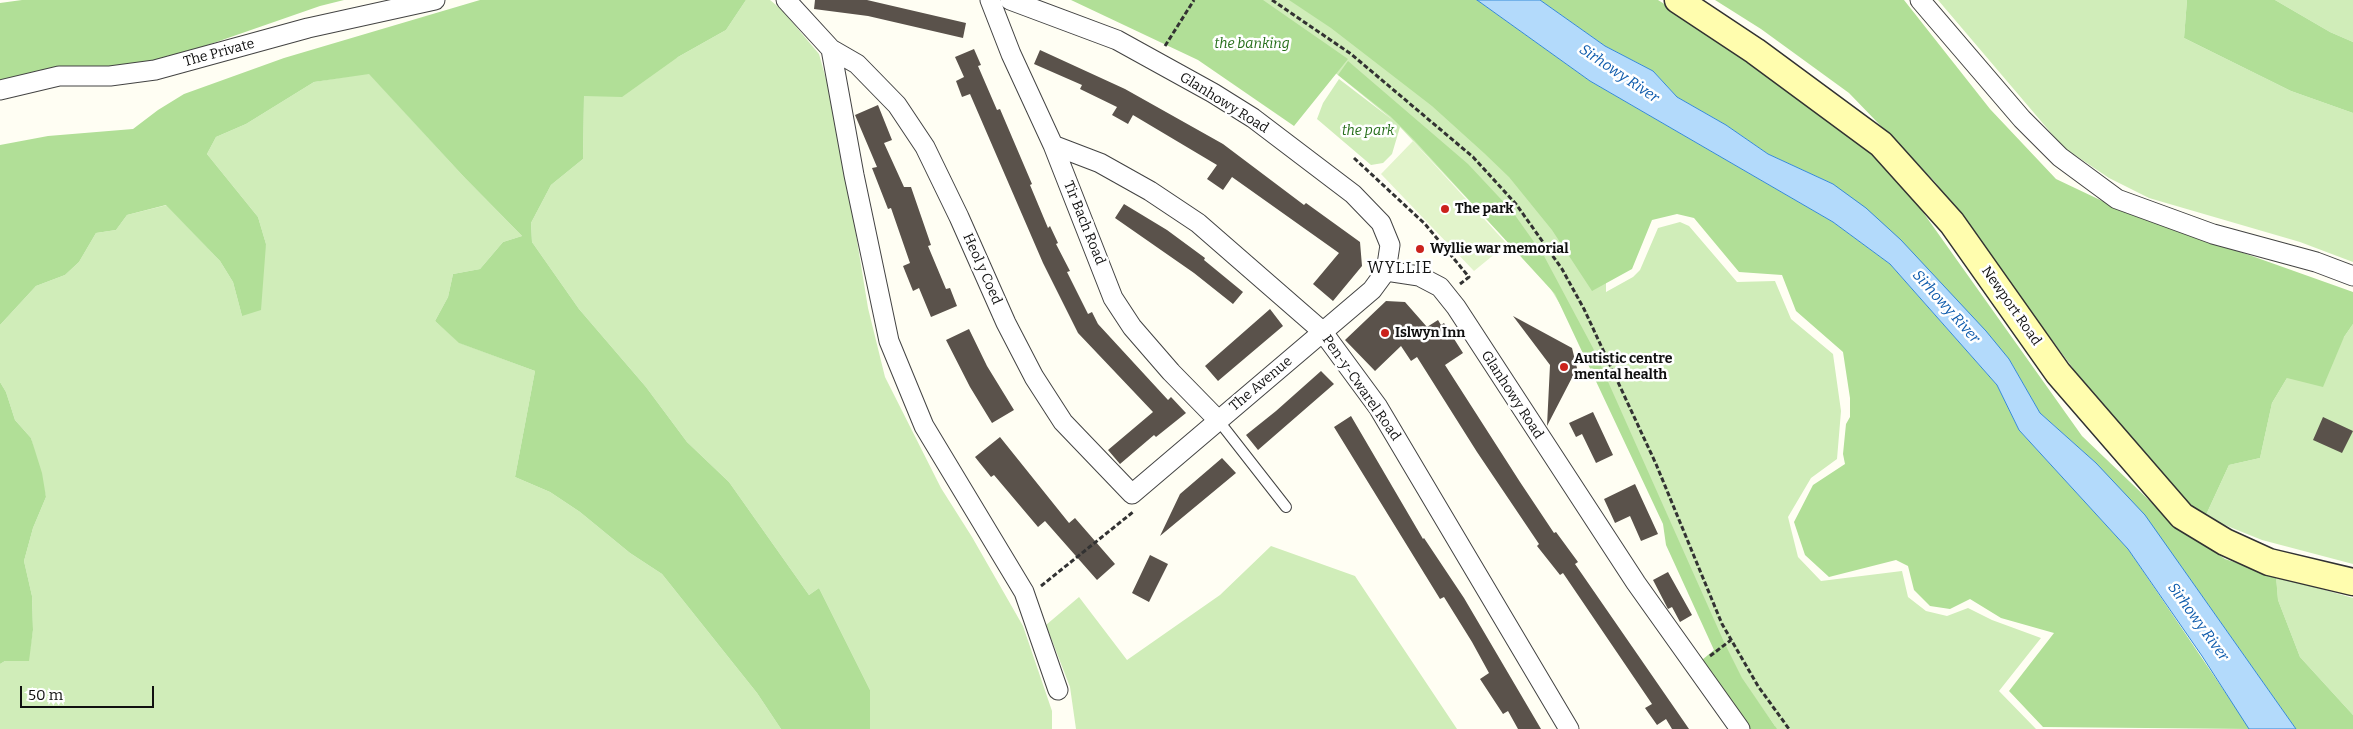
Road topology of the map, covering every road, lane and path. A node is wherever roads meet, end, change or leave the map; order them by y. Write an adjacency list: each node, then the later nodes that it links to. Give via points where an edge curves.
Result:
1 (436, 0): 11 (street, The Private, via 308,28 155,70 110,76 58,76)
2 (786, 0): 9 (street)
3 (990, 0): 12 (street, Tir Bach Road)
4 (1010, 0): 10 (street, Glanhowy Road, via 1117,40)
5 (1194, 0): 10 (path)
6 (1272, 0): 23 (path, via 1351,54 1473,157 1516,204 1562,269 1584,309 1656,464)
7 (1678, 0): 21 (main road, Newport Road, via 1755,51 1881,144 1952,223 2058,373 2182,516 2224,542 2269,562)
8 (1920, 0): 15 (street, via 2022,120 2060,156 2117,199 2213,234 2316,262)
9 (831, 49): 19 (street, Heol y Coed, via 857,64 897,105 925,147 1034,377 1063,422); 22 (street, via 889,341 924,426)
10 (1155, 61): 14 (street, Glanhowy Road, via 1253,118 1353,194 1381,223 1390,245)
11 (0, 90)
12 (1053, 145): 17 (street, Pen-y-Cwarel Road, via 1100,163 1198,223); 18 (street, Tir Bach Road, via 1113,298 1132,327)
13 (1354, 158): 16 (path, via 1425,224 1469,276)
14 (1386, 271): 16 (street, Glanhowy Road, via 1419,276 1440,287); 17 (street, The Avenue, via 1372,290)
15 (2353, 276)
16 (1446, 295): 24 (street, Glanhowy Road, via 1571,486)
17 (1322, 331): 18 (street, The Avenue); 26 (street, Pen-y-Cwarel Road, via 1378,408)
18 (1218, 420): 19 (street, The Avenue); 20 (lane)
19 (1135, 501): 22 (path)
20 (1286, 507)
21 (2353, 582)
22 (1026, 597): 25 (street)
23 (1731, 640): 24 (path); 28 (path)
24 (1696, 667): 27 (street, Glanhowy Road)
25 (1058, 690)
26 (1570, 729)
27 (1740, 729)
28 (1789, 729)

